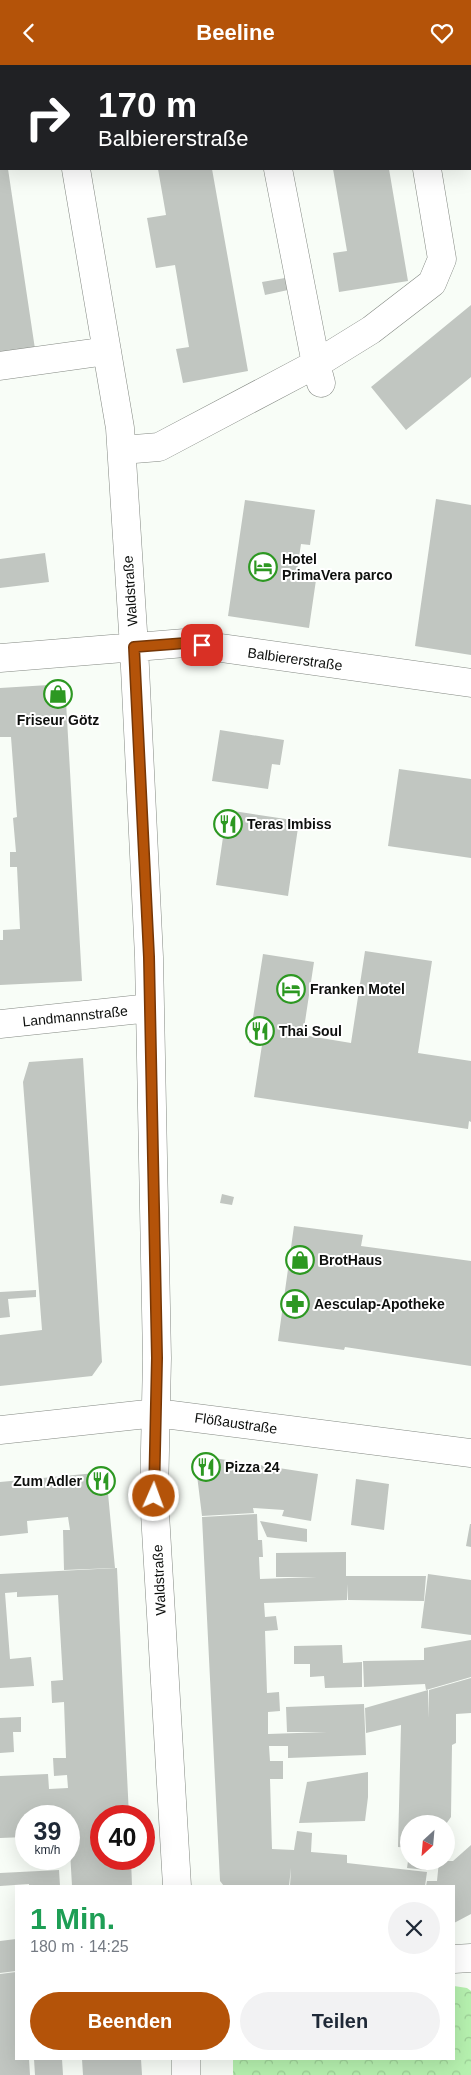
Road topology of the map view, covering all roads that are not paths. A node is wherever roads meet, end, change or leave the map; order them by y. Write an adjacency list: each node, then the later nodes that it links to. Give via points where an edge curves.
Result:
1 (76, 170): 4 (street, Waldstraße)
2 (278, 170): 6 (street)
3 (427, 170): 6 (street, via 442,259 437,292 371,331)
4 (107, 351): 5 (street); 7 (street, Waldstraße)
5 (0, 366)
6 (319, 373): 7 (street, via 159,447)
7 (122, 451): 8 (street, Waldstraße)
8 (134, 647): 9 (street, Balbiererstraße); 10 (street, Balbiererstraße, via 186,643); 11 (street, Waldstraße)
9 (0, 658)
10 (471, 683)
11 (150, 1008): 12 (street, Landmannstraße); 13 (street, Waldstraße)
12 (0, 1024)
13 (156, 1413): 14 (street, Flößaustraße); 15 (street, Flößaustraße); 16 (street, Waldstraße, via 154,1496)
14 (0, 1430)
15 (471, 1453)
16 (177, 1885)
17 (471, 1958): 18 (street)
18 (455, 1959)
19 (186, 2060): 20 (street)
20 (186, 2075)

